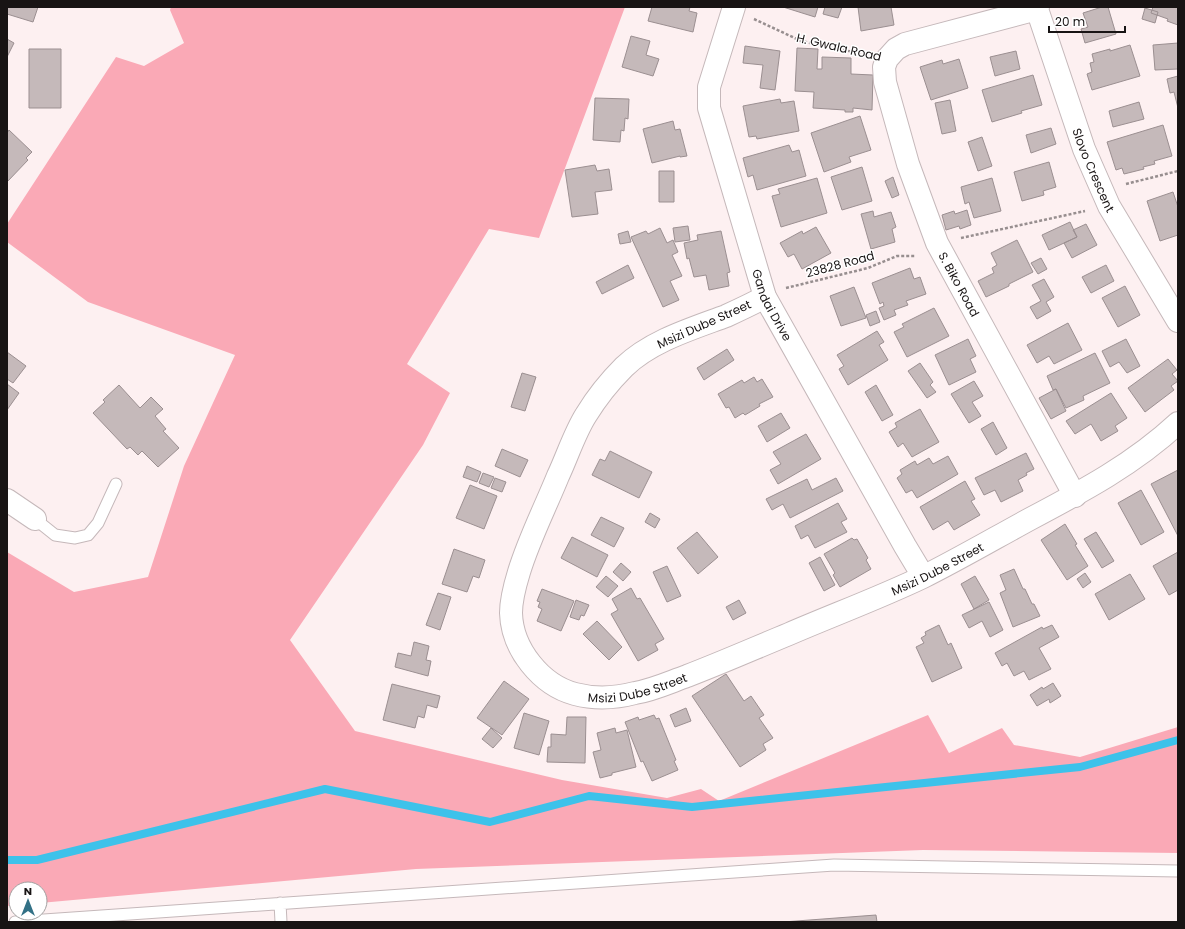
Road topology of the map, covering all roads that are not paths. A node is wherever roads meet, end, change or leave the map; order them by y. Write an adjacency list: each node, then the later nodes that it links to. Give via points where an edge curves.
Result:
1 (733, 8): 4 (street, Gandai Drive, via 709,88 710,108)
2 (1038, 8): 3 (street, H. Gwala Road, via 905,44); 5 (street, Slovo Crescent, via 1084,149 1105,197)
3 (887, 59): 8 (street, S. Biko Road, via 884,82 908,164 941,250)
4 (765, 297): 11 (street, Gandai Drive); 11 (street, Msizi Dube Street, via 729,315 667,339 626,364 605,387 584,418 525,553 512,596 511,614 520,648 544,679 574,694 612,697 636,693 726,661)
5 (1178, 321)
6 (1178, 423): 8 (street, Msizi Dube Street, via 1159,441 1120,469)
7 (116, 484): 10 (lane, via 98,523 88,535 75,538 55,535)
8 (1074, 496): 11 (street, Msizi Dube Street)
9 (7, 500): 10 (street)
10 (34, 519)
11 (923, 576)
12 (1178, 871): 13 (lane, via 834,865)
13 (280, 903): 14 (lane); 15 (lane)
14 (16, 922)
15 (281, 922)

